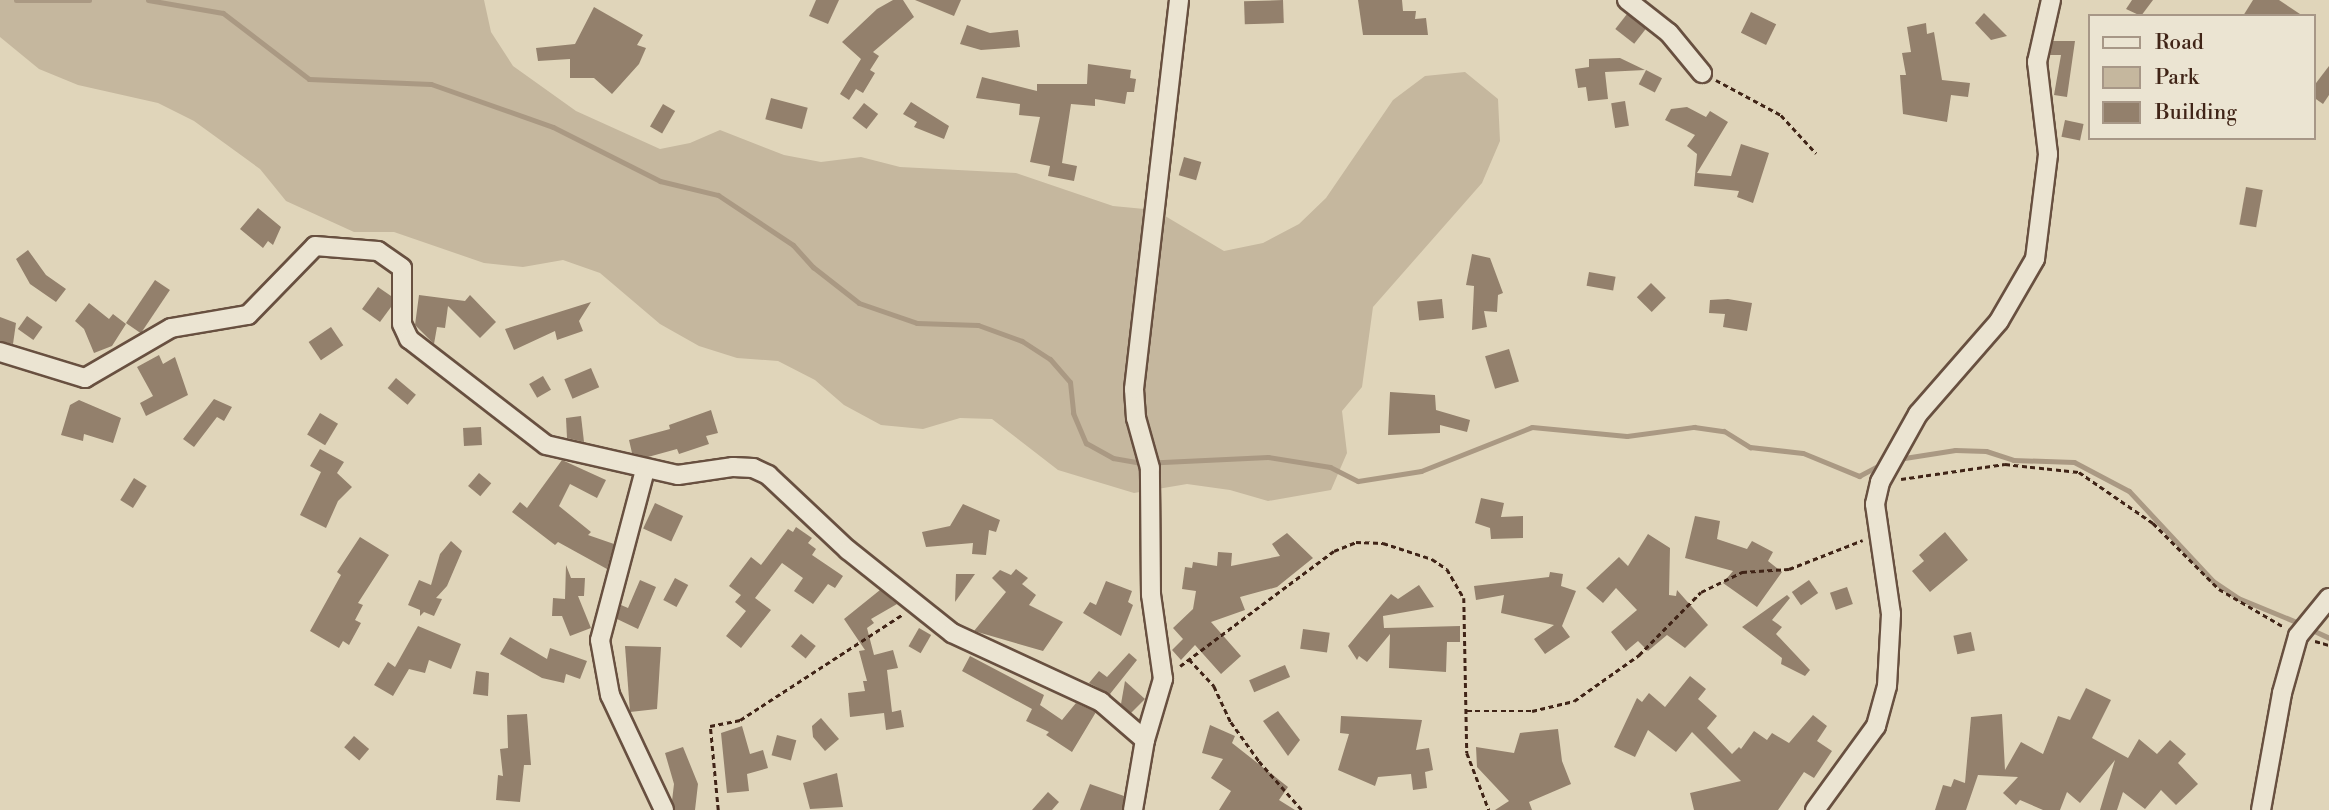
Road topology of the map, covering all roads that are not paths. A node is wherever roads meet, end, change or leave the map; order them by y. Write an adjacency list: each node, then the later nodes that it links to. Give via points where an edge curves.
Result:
1 (1179, 0): 8 (street, via 1134,389 1136,418 1149,459 1151,595 1163,679)
2 (1627, 0): 4 (street, via 1670,33)
3 (2050, 0): 11 (street, via 2037,62 2048,154 2035,259 1999,321 1918,414 1881,482 1875,504 1891,614 1887,686 1876,726)
4 (1702, 73)
5 (0, 352): 6 (street, via 85,378 171,328 248,315 315,246 378,251 402,268 402,324 419,349 558,451 600,455)
6 (645, 470): 8 (street, via 678,475 753,468 768,475 848,550 952,633 1101,702); 9 (street, via 600,640 610,695)
7 (2329, 598): 12 (street, via 2298,636 2282,693)
8 (1144, 740): 10 (street)
9 (664, 810)
10 (1133, 810)
11 (1815, 810)
12 (2261, 810)

